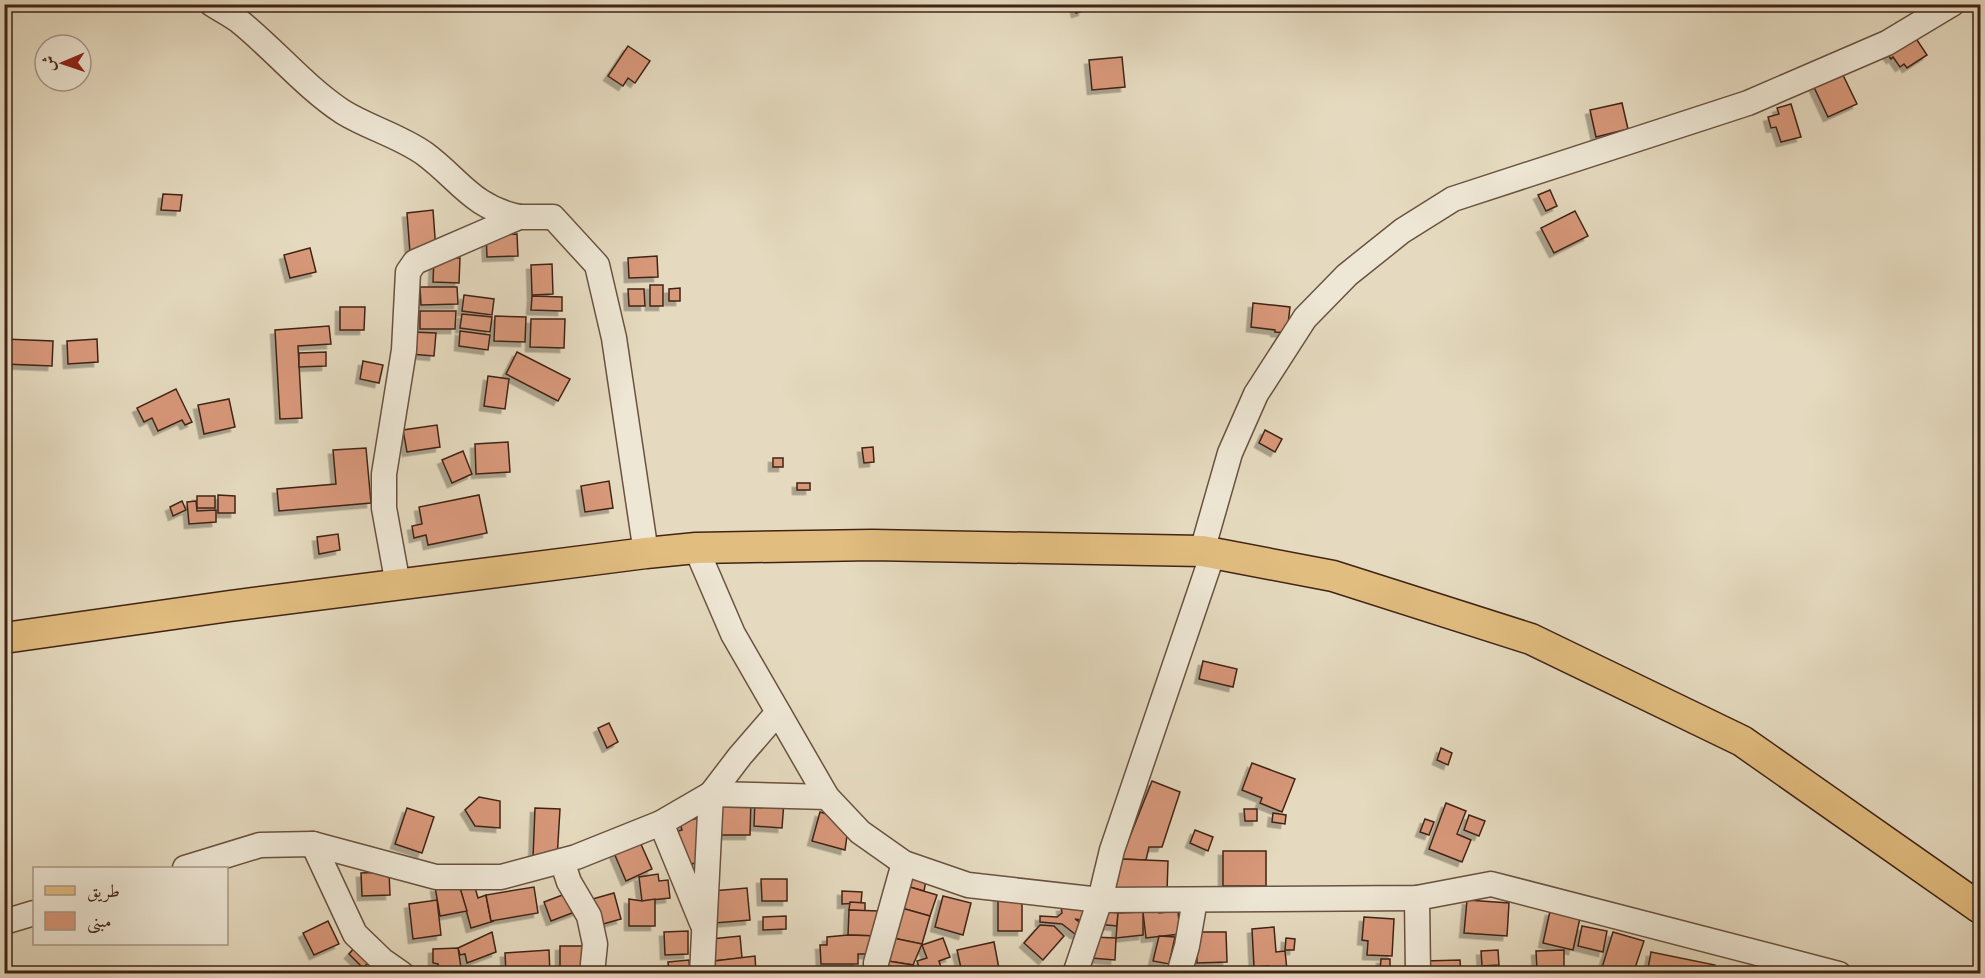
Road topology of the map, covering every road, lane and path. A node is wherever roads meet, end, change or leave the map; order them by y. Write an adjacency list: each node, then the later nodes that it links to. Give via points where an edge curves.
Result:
1 (212, 4): 3 (street, via 238,20 344,113 425,154 476,200 499,213)
2 (1952, 4): 5 (street, via 1887,42 1748,103 1454,200 1402,231 1347,275 1305,318 1256,394 1230,453)
3 (519, 217): 6 (street, via 553,217 597,265 614,338); 7 (street, via 415,262 408,272 404,350 384,474 384,508)
4 (696, 548): 5 (main road, via 872,545); 6 (main road); 9 (street, via 733,634)
5 (1208, 552): 18 (street, via 1112,850); 20 (main road, via 1333,576 1531,639 1742,741)
6 (646, 553): 7 (main road)
7 (398, 585): 8 (main road)
8 (4, 638)
9 (779, 714): 10 (street); 11 (street)
10 (711, 794): 11 (street); 12 (street); 23 (street)
11 (827, 797): 15 (street, via 860,832)
12 (661, 823): 14 (street); 23 (street)
13 (313, 844): 14 (street, via 436,877 501,878); 16 (street, via 260,845); 24 (street, via 355,934)
14 (562, 861): 25 (street, via 589,916 595,944)
15 (904, 863): 18 (street, via 968,885); 27 (street)
16 (188, 867)
17 (1417, 898): 19 (street); 30 (street); 31 (street, via 1491,884)
18 (1100, 900): 19 (street); 28 (street)
19 (1195, 900): 29 (street)
20 (1980, 908)
21 (33, 913): 22 (street)
22 (4, 922)
23 (705, 928): 26 (street)
24 (402, 974)
25 (592, 974)
26 (702, 974)
27 (876, 974)
28 (1075, 974)
29 (1179, 974)
30 (1418, 974)
31 (1839, 974)

